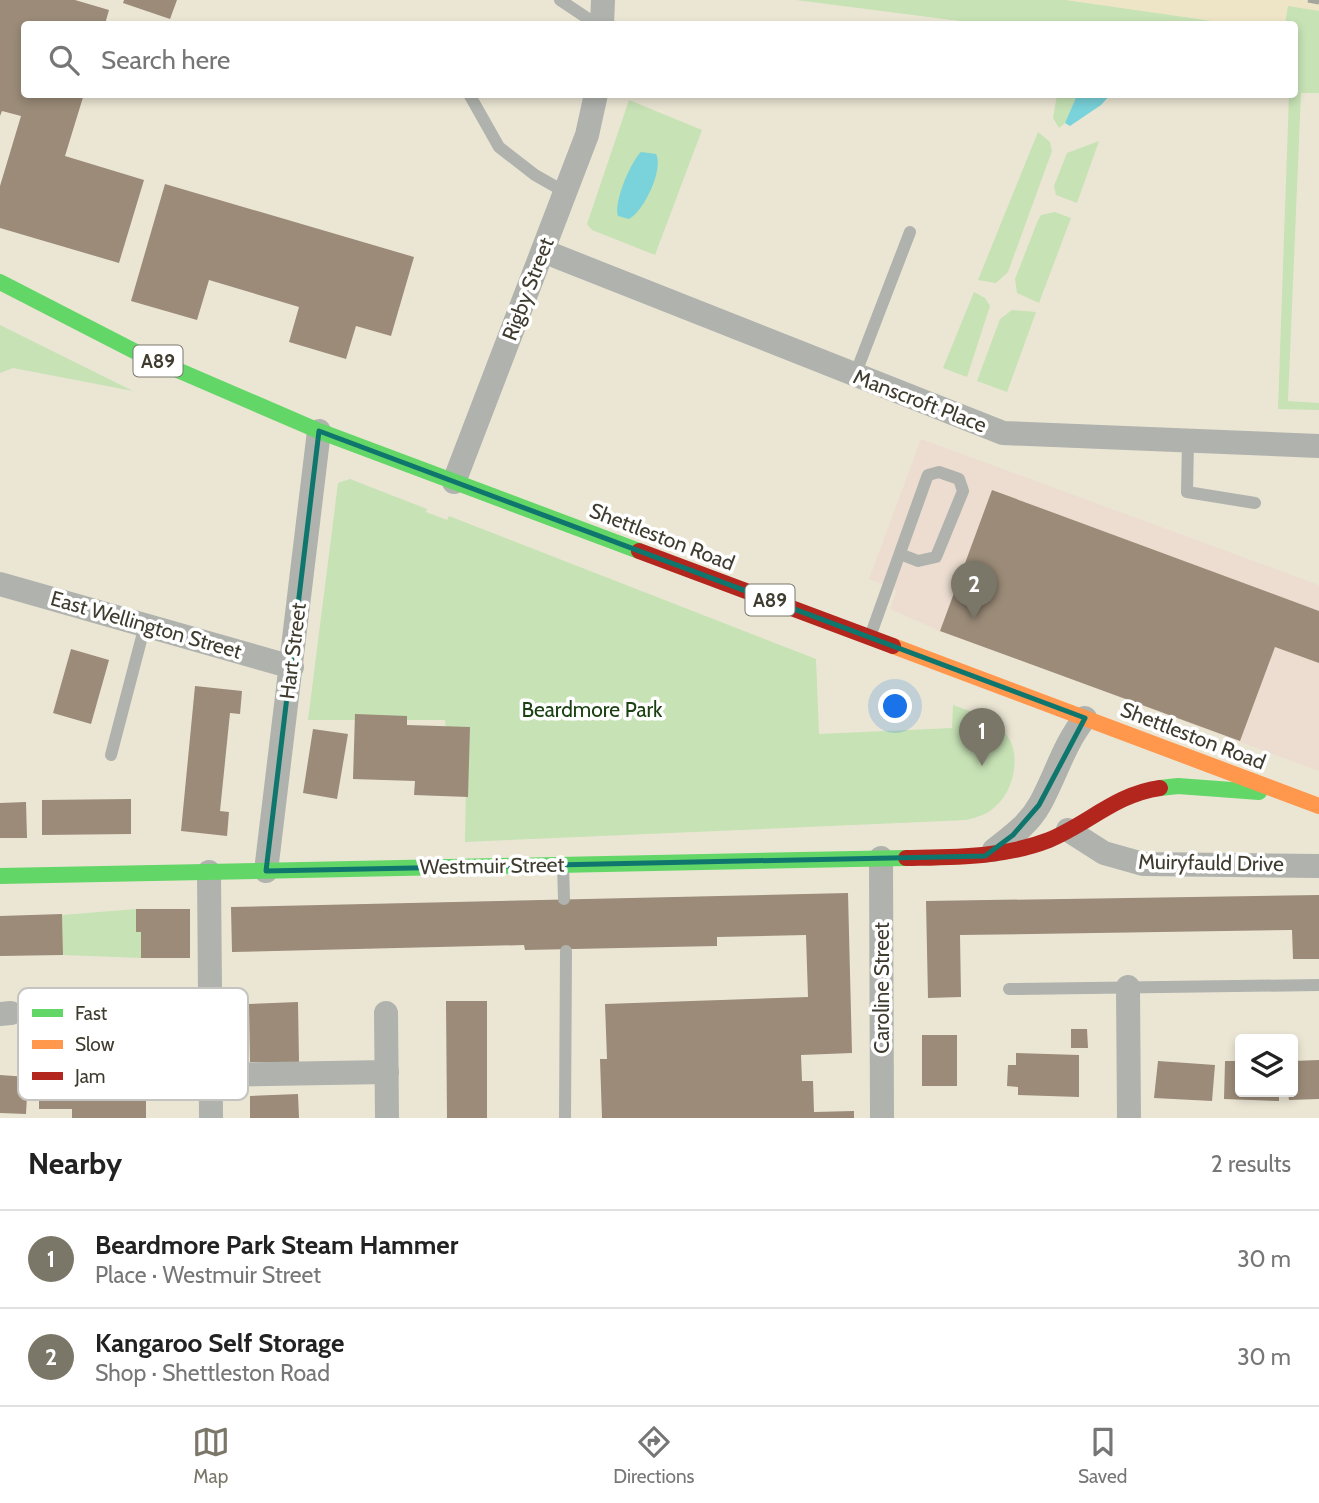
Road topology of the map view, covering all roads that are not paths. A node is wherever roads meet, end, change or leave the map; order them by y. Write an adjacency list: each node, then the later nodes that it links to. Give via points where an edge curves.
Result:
1 (560, 0): 3 (lane)
2 (603, 0): 4 (street)
3 (592, 21)
4 (602, 21)
5 (471, 98): 7 (lane, via 499,147)
6 (595, 98): 7 (street, Rigby Street, via 587,135)
7 (565, 192): 9 (street, Rigby Street)
8 (910, 232): 11 (lane)
9 (543, 251): 11 (street, Manscroft Place); 15 (street, Rigby Street)
10 (0, 282): 12 (main road, Shettleston Road / A89, via 138,353)
11 (855, 375): 13 (street, Manscroft Place, via 1003,433)
12 (319, 431): 15 (main road, Shettleston Road / A89); 21 (street, Hart Street)
13 (1188, 442): 14 (street, Manscroft Place); 16 (lane, via 1187,492)
14 (1319, 446)
15 (454, 482): 20 (main road, Shettleston Road / A89)
16 (1255, 503)
17 (900, 554): 20 (lane, via 918,561 936,557 963,491 959,479 939,472 928,475)
18 (0, 584): 19 (street, East Wellington Street)
19 (145, 625): 21 (street, East Wellington Street); 23 (lane)
20 (869, 638): 22 (main road, Shettleston Road / A89)
21 (292, 667): 31 (street, Hart Street)
22 (1085, 718): 24 (main road, Shettleston Road / A89); 27 (street, via 1039,805 1013,835)
23 (110, 755)
24 (1290, 795): 25 (main road, Shettleston Road / A89); 26 (main road, Westmuir Street, via 1158,787 1121,798)
25 (1319, 806)
26 (1069, 830): 27 (main road, Westmuir Street, via 1025,849); 30 (street, Muiryfauld Drive, via 1104,853 1143,864)
27 (985, 856): 28 (main road, Westmuir Street)
28 (881, 859): 29 (main road, Westmuir Street); 47 (street, Caroline Street)
29 (563, 865): 31 (main road, Westmuir Street); 34 (lane)
30 (1319, 866)
31 (266, 871): 32 (main road, Westmuir Street)
32 (208, 872): 33 (main road, Westmuir Street); 38 (street)
33 (0, 876)
34 (564, 899)
35 (566, 950): 46 (lane)
36 (1319, 985): 37 (lane)
37 (1128, 987): 39 (lane); 48 (street)
38 (210, 988)
39 (1009, 989)
40 (386, 1013): 41 (street)
41 (387, 1072): 42 (street); 45 (street)
42 (248, 1074)
43 (211, 1100): 44 (street)
44 (211, 1118)
45 (387, 1118)
46 (565, 1118)
47 (882, 1118)
48 (1129, 1118)

